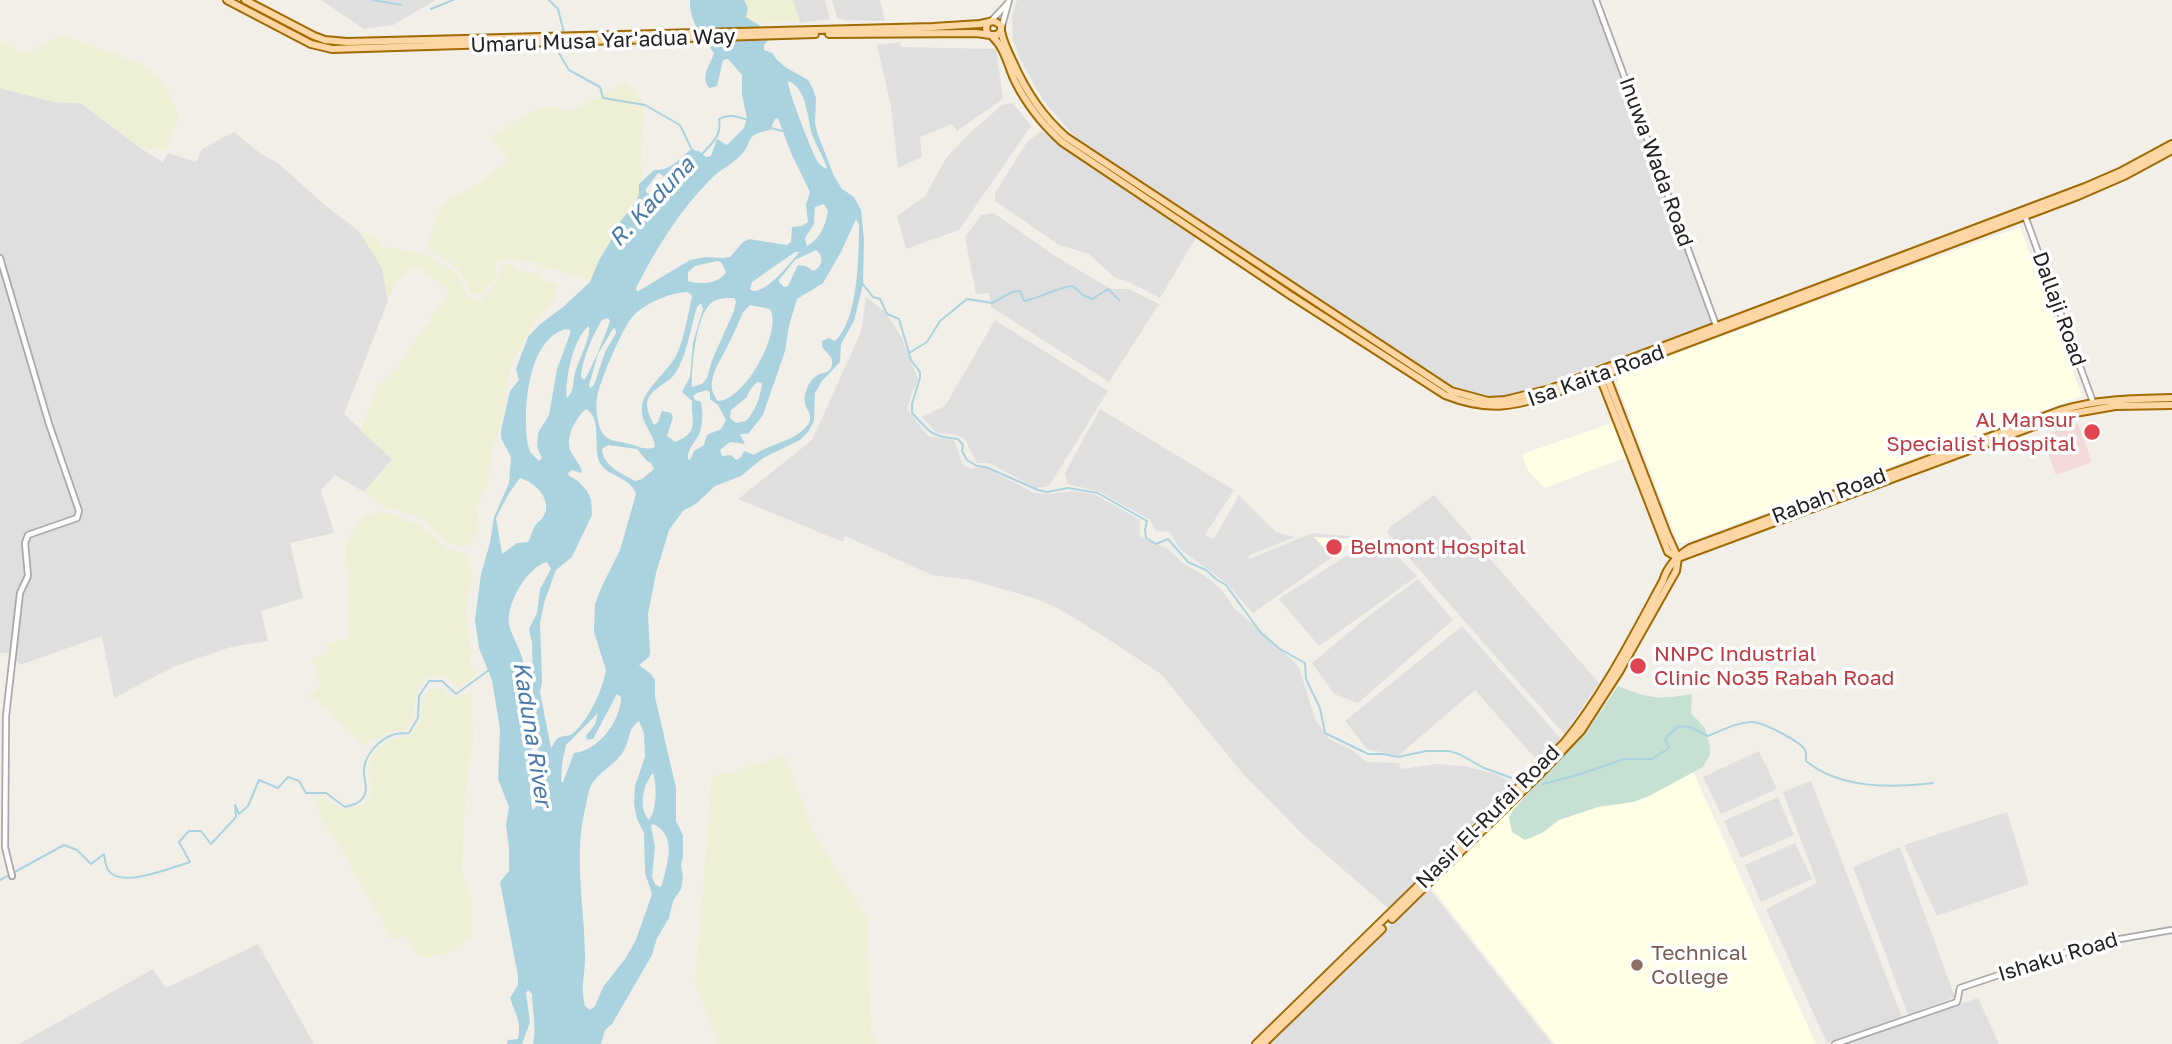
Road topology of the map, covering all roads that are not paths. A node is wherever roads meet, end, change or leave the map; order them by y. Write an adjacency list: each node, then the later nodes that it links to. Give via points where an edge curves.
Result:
1 (227, 0): 8 (main road, Umaru Musa Yar'adua Way, via 331,50)
2 (245, 0): 8 (main road, Umaru Musa Yar'adua Way, via 314,36 335,41)
3 (1597, 0): 15 (street, Inuwa Wada Road)
4 (1009, 1): 5 (street); 6 (street)
5 (990, 21): 6 (main road, via 998,22); 7 (main road, Umaru Musa Yar'adua Way); 9 (main road, via 986,29)
6 (1001, 29): 9 (main road); 12 (main road, Isa Kaita Road, via 1035,105)
7 (827, 32): 8 (main road, Umaru Musa Yar'adua Way); 9 (main road, Umaru Musa Yar'adua Way)
8 (675, 36)
9 (991, 36): 12 (main road, Isa Kaita Road, via 1002,48 1038,119 1062,142)
10 (2172, 144): 15 (main road, Isa Kaita Road, via 2085,187)
11 (2172, 150): 13 (main road, Isa Kaita Road, via 2099,187)
12 (1088, 156): 17 (main road, Isa Kaita Road, via 1451,391 1488,401 1505,400); 18 (main road, Isa Kaita Road, via 1445,395 1506,407)
13 (2025, 216): 16 (main road, Isa Kaita Road); 21 (street, Dallaji Road)
14 (0, 258): 31 (street, via 79,511 77,517 27,535 25,542 28,576 20,593 6,716 5,848)
15 (1716, 325): 17 (main road, Isa Kaita Road)
16 (1621, 368): 17 (main road, Isa Kaita Road); 19 (main road)
17 (1601, 372): 18 (main road, Isa Kaita Road); 19 (main road)
18 (1590, 379): 19 (main road)
19 (1608, 388): 24 (main road); 26 (main road)
20 (2172, 398): 21 (main road, Rabah Road)
21 (2093, 402): 23 (main road, Rabah Road)
22 (2172, 405): 23 (main road, Rabah Road, via 2115,406 2072,413)
23 (1738, 533): 25 (main road, Rabah Road)
24 (1670, 544): 25 (main road); 27 (main road)
25 (1691, 551): 27 (main road, Nasir El-Rufai Road); 29 (main road)
26 (1668, 552): 27 (main road); 28 (main road)
27 (1678, 558): 28 (main road, Nasir El-Rufai Road); 29 (main road, Nasir El-Rufai Road)
28 (1666, 571): 30 (main road, Nasir El-Rufai Road, via 1587,713)
29 (1676, 571): 30 (main road, Nasir El-Rufai Road, via 1581,731)
30 (1504, 806): 33 (main road, Nasir El-Rufai Road)
31 (11, 874)
32 (2172, 930): 36 (street, Ishaku Road, via 2100,942 2051,957 1960,988 1957,1002)
33 (1272, 1031): 34 (main road, Nasir El-Rufai Road); 35 (main road, Nasir El-Rufai Road)
34 (1256, 1044)
35 (1263, 1044)
36 (1835, 1044)

